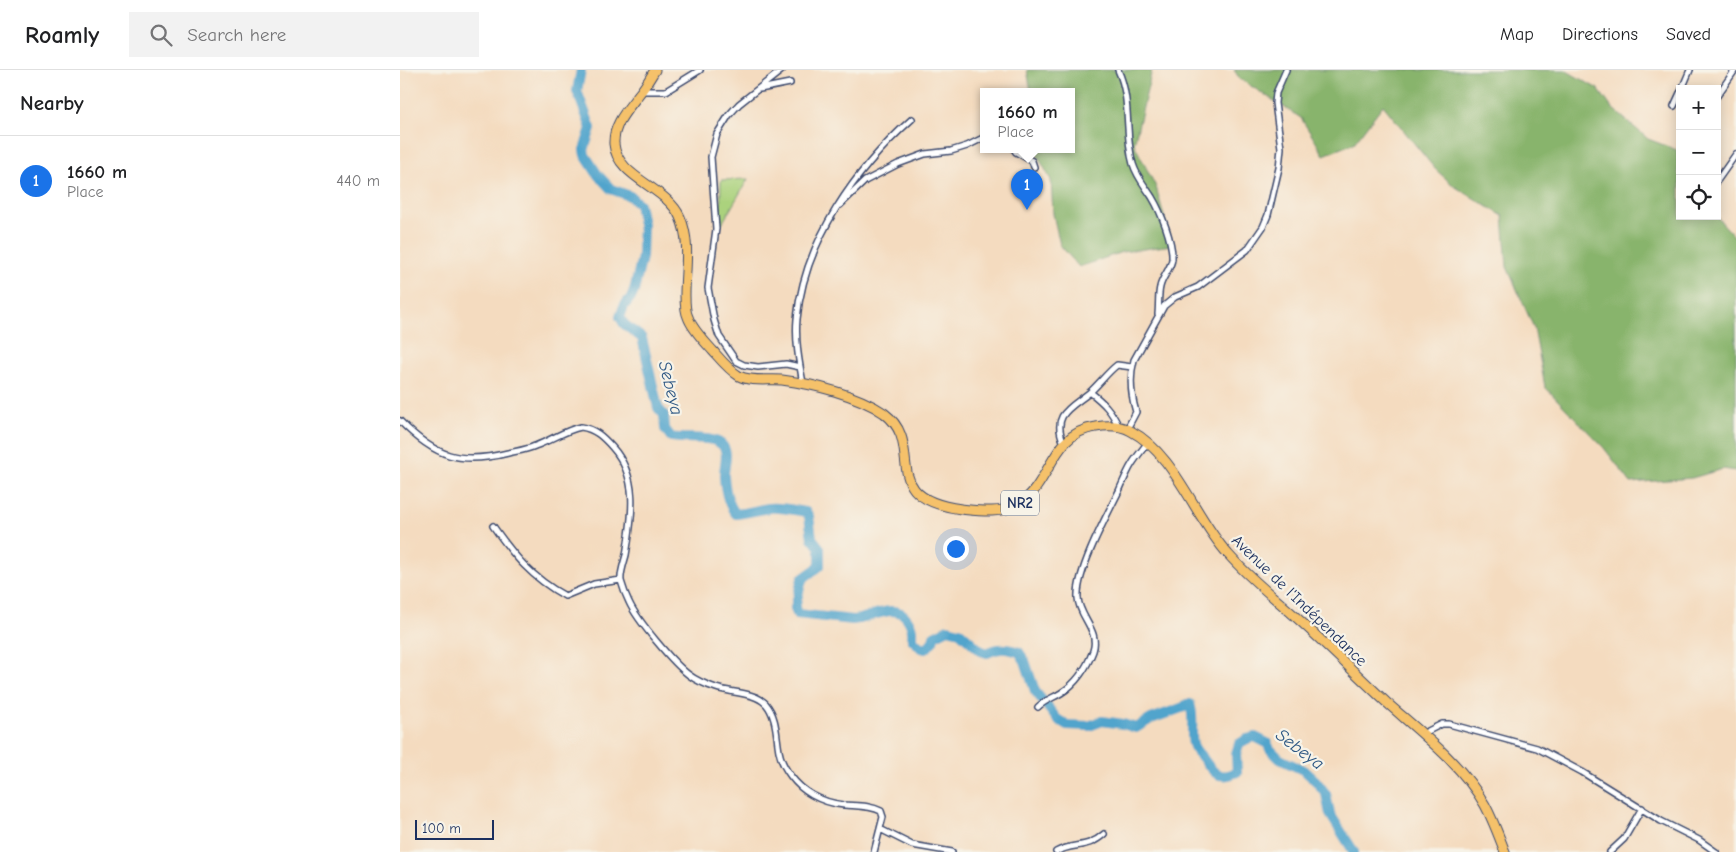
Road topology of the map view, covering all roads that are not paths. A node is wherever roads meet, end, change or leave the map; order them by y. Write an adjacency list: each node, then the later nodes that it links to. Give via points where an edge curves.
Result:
1 (655, 70): 12 (highway, NR2)
2 (700, 70): 12 (street, via 666,91)
3 (782, 70): 10 (street)
4 (1118, 70): 22 (street, via 1126,91 1128,139 1134,165 1170,240 1172,259 1160,288)
5 (1286, 70): 22 (street, via 1276,93 1281,148 1270,209 1263,227 1247,250 1198,287 1170,300)
6 (1690, 70): 9 (street)
7 (1735, 70): 11 (street)
8 (790, 83): 10 (street)
9 (1684, 85)
10 (759, 89): 23 (street, via 729,115 713,145 716,229 708,288 719,336 736,361 758,367)
11 (1721, 90)
12 (642, 91): 25 (highway, NR2, via 622,115 614,137 614,148 627,169 679,213 687,249 688,317 708,346 737,375 748,379)
13 (1676, 102): 14 (street)
14 (1674, 106)
15 (912, 119): 21 (street, via 875,156)
16 (980, 140): 21 (street, via 891,167 865,181)
17 (1018, 153): 19 (street, via 1032,161)
18 (1736, 154): 20 (street)
19 (1034, 167)
20 (1721, 176)
21 (833, 212): 23 (street, via 816,247 800,298 796,338)
22 (1158, 314): 24 (street)
23 (800, 367): 25 (street)
24 (1132, 368): 26 (street, via 1117,365); 28 (street, via 1130,390 1136,412)
25 (803, 383): 30 (highway, NR2, via 871,406 892,420 902,437 905,465 913,489 929,501 943,506 988,512 1014,507 1028,498)
26 (1090, 392): 28 (street, via 1102,401); 30 (street, via 1060,418 1060,435)
27 (400, 421): 32 (street, via 438,452 452,457 493,457 534,447 581,427 601,436 616,451 633,498)
28 (1123, 428): 29 (highway, Avenue de l'Indépendance); 30 (highway, NR2, via 1108,425 1088,428)
29 (1148, 442): 33 (street, via 1132,464 1083,571 1077,596 1095,638 1094,649 1085,669 1064,692); 34 (highway, Avenue de l'Indépendance, via 1171,470 1229,556)
30 (1064, 443)
31 (492, 526): 32 (street, via 520,563 565,596 594,584)
32 (621, 580): 36 (street, via 630,605 640,620 689,675 710,686 751,696 765,703 775,722 783,764 796,782 812,796 828,802 868,806 881,811)
33 (1042, 704)
34 (1422, 734): 35 (street, via 1449,724 1524,743); 41 (highway, Avenue de l'Indépendance, via 1471,784 1485,806)
35 (1642, 808): 42 (street, via 1624,839); 43 (street)
36 (880, 829): 38 (street); 39 (street, via 912,845)
37 (1104, 834): 40 (street, via 1096,842)
38 (874, 852)
39 (951, 852)
40 (1056, 852)
41 (1504, 852)
42 (1610, 852)
43 (1716, 852)

